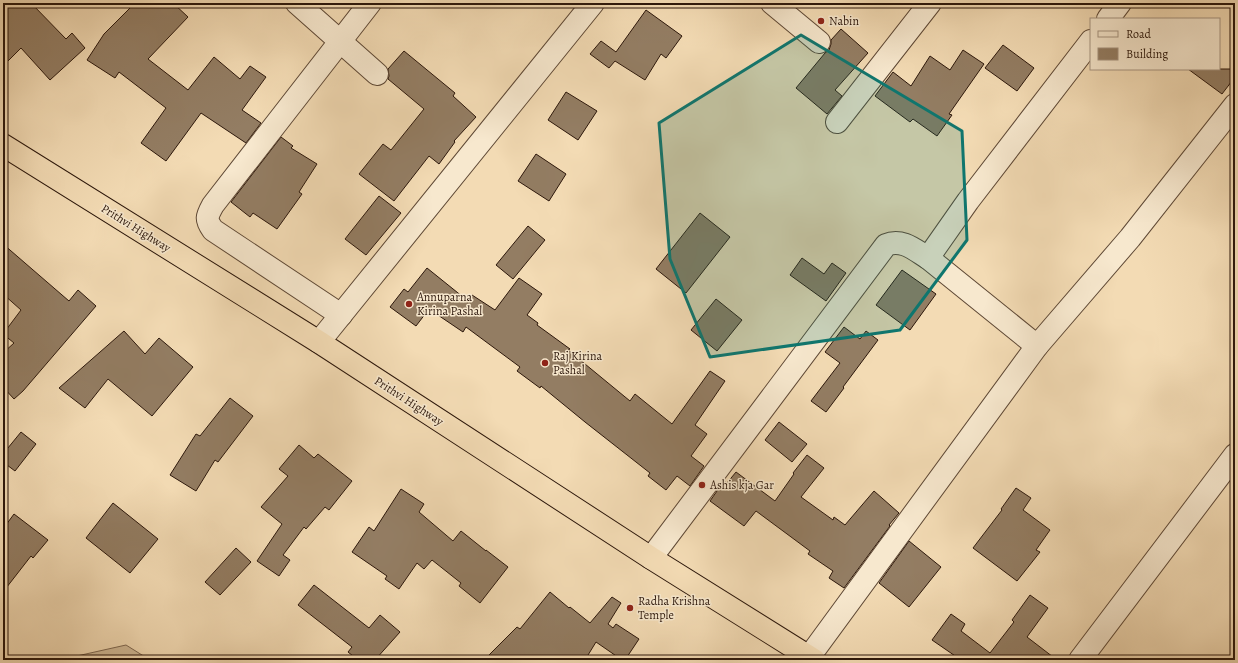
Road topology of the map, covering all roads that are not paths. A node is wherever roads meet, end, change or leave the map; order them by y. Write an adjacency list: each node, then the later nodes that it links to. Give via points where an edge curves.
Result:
1 (297, 3): 8 (street)
2 (370, 3): 8 (street)
3 (593, 3): 16 (street)
4 (930, 3): 13 (street)
5 (1120, 3): 7 (street)
6 (774, 4): 9 (street)
7 (1109, 18)
8 (340, 42): 11 (street); 16 (street, via 213,205 208,223 213,230)
9 (819, 42)
10 (1090, 42): 15 (street, via 968,201)
11 (377, 74)
12 (1235, 105): 18 (street, via 1130,238)
13 (838, 122)
14 (3, 145): 17 (highway, Prithvi Highway)
15 (928, 258): 18 (street); 20 (street, via 904,244 886,244)
16 (341, 315): 17 (street)
17 (319, 342): 20 (highway, Prithvi Highway)
18 (1037, 346): 21 (street)
19 (1235, 455): 22 (street)
20 (651, 558): 21 (highway, Prithvi Highway)
21 (811, 658)
22 (1080, 660)

